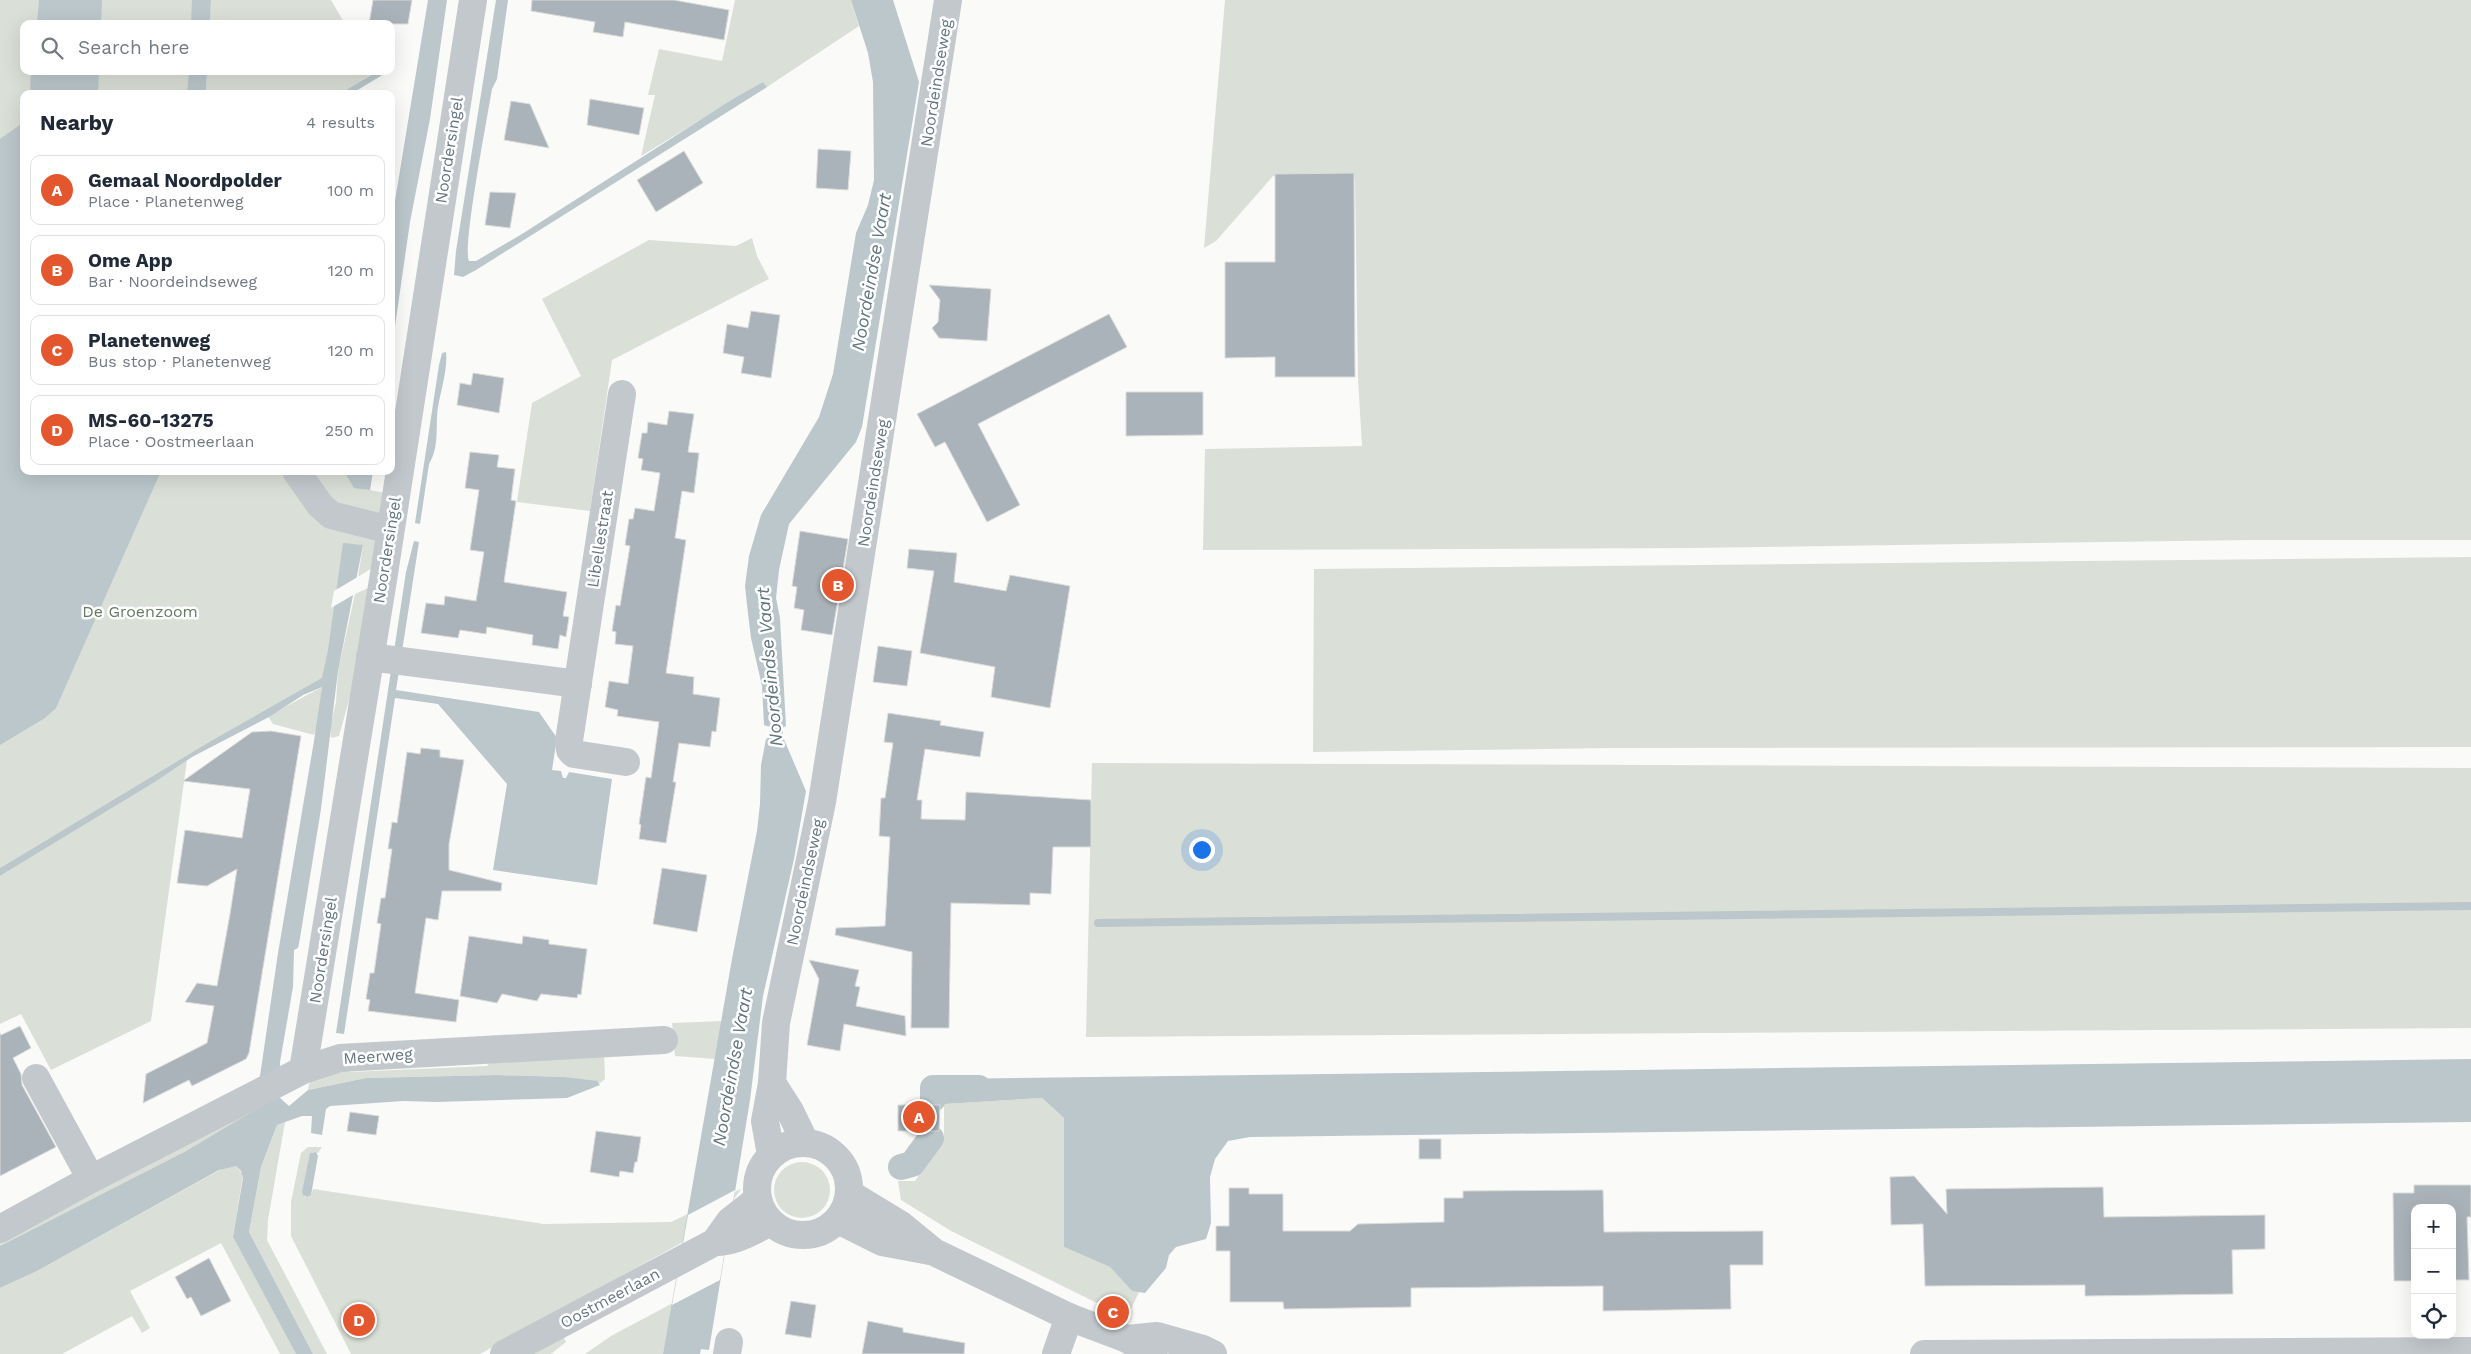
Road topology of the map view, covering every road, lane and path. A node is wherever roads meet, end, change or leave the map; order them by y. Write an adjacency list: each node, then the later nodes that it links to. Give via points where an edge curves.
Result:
1 (473, 0): 5 (street, Noordersingel)
2 (948, 0): 12 (street, Noordeindseweg, via 822,802 776,1023)
3 (622, 394): 7 (street, Libellestraat)
4 (299, 475): 5 (street, via 331,515)
5 (390, 530): 6 (street, Noordersingel)
6 (390, 659): 7 (street); 10 (street, Noordersingel)
7 (578, 684): 8 (street, Libellestraat, via 570,750 574,754)
8 (626, 762)
9 (664, 1040): 10 (street, Meerweg, via 347,1057)
10 (292, 1076): 15 (street, Meerweg)
11 (36, 1078): 15 (street)
12 (772, 1083): 13 (street); 14 (street, Noordeindseweg, via 765,1121)
13 (806, 1142): 14 (street, via 787,1145); 16 (street, via 822,1146 841,1162 848,1177)
14 (771, 1155): 17 (street, via 760,1172)
15 (91, 1179): 20 (street, Meerweg)
16 (850, 1194): 18 (street); 22 (street, via 901,1225)
17 (758, 1199): 19 (street); 21 (street, Oostmeerlaan)
18 (838, 1220): 19 (street, via 823,1231 805,1236 787,1232); 22 (street, via 882,1242)
19 (771, 1222): 21 (street, Oostmeerlaan)
20 (0, 1229)
21 (724, 1235): 26 (street, Oostmeerlaan)
22 (934, 1252): 23 (street)
23 (1069, 1317): 24 (street); 27 (street)
24 (1127, 1338): 28 (street); 29 (street, via 1157,1336)
25 (2471, 1351): 30 (street)
26 (504, 1354)
27 (1056, 1354)
28 (1153, 1354)
29 (1213, 1354)
30 (1924, 1354)

